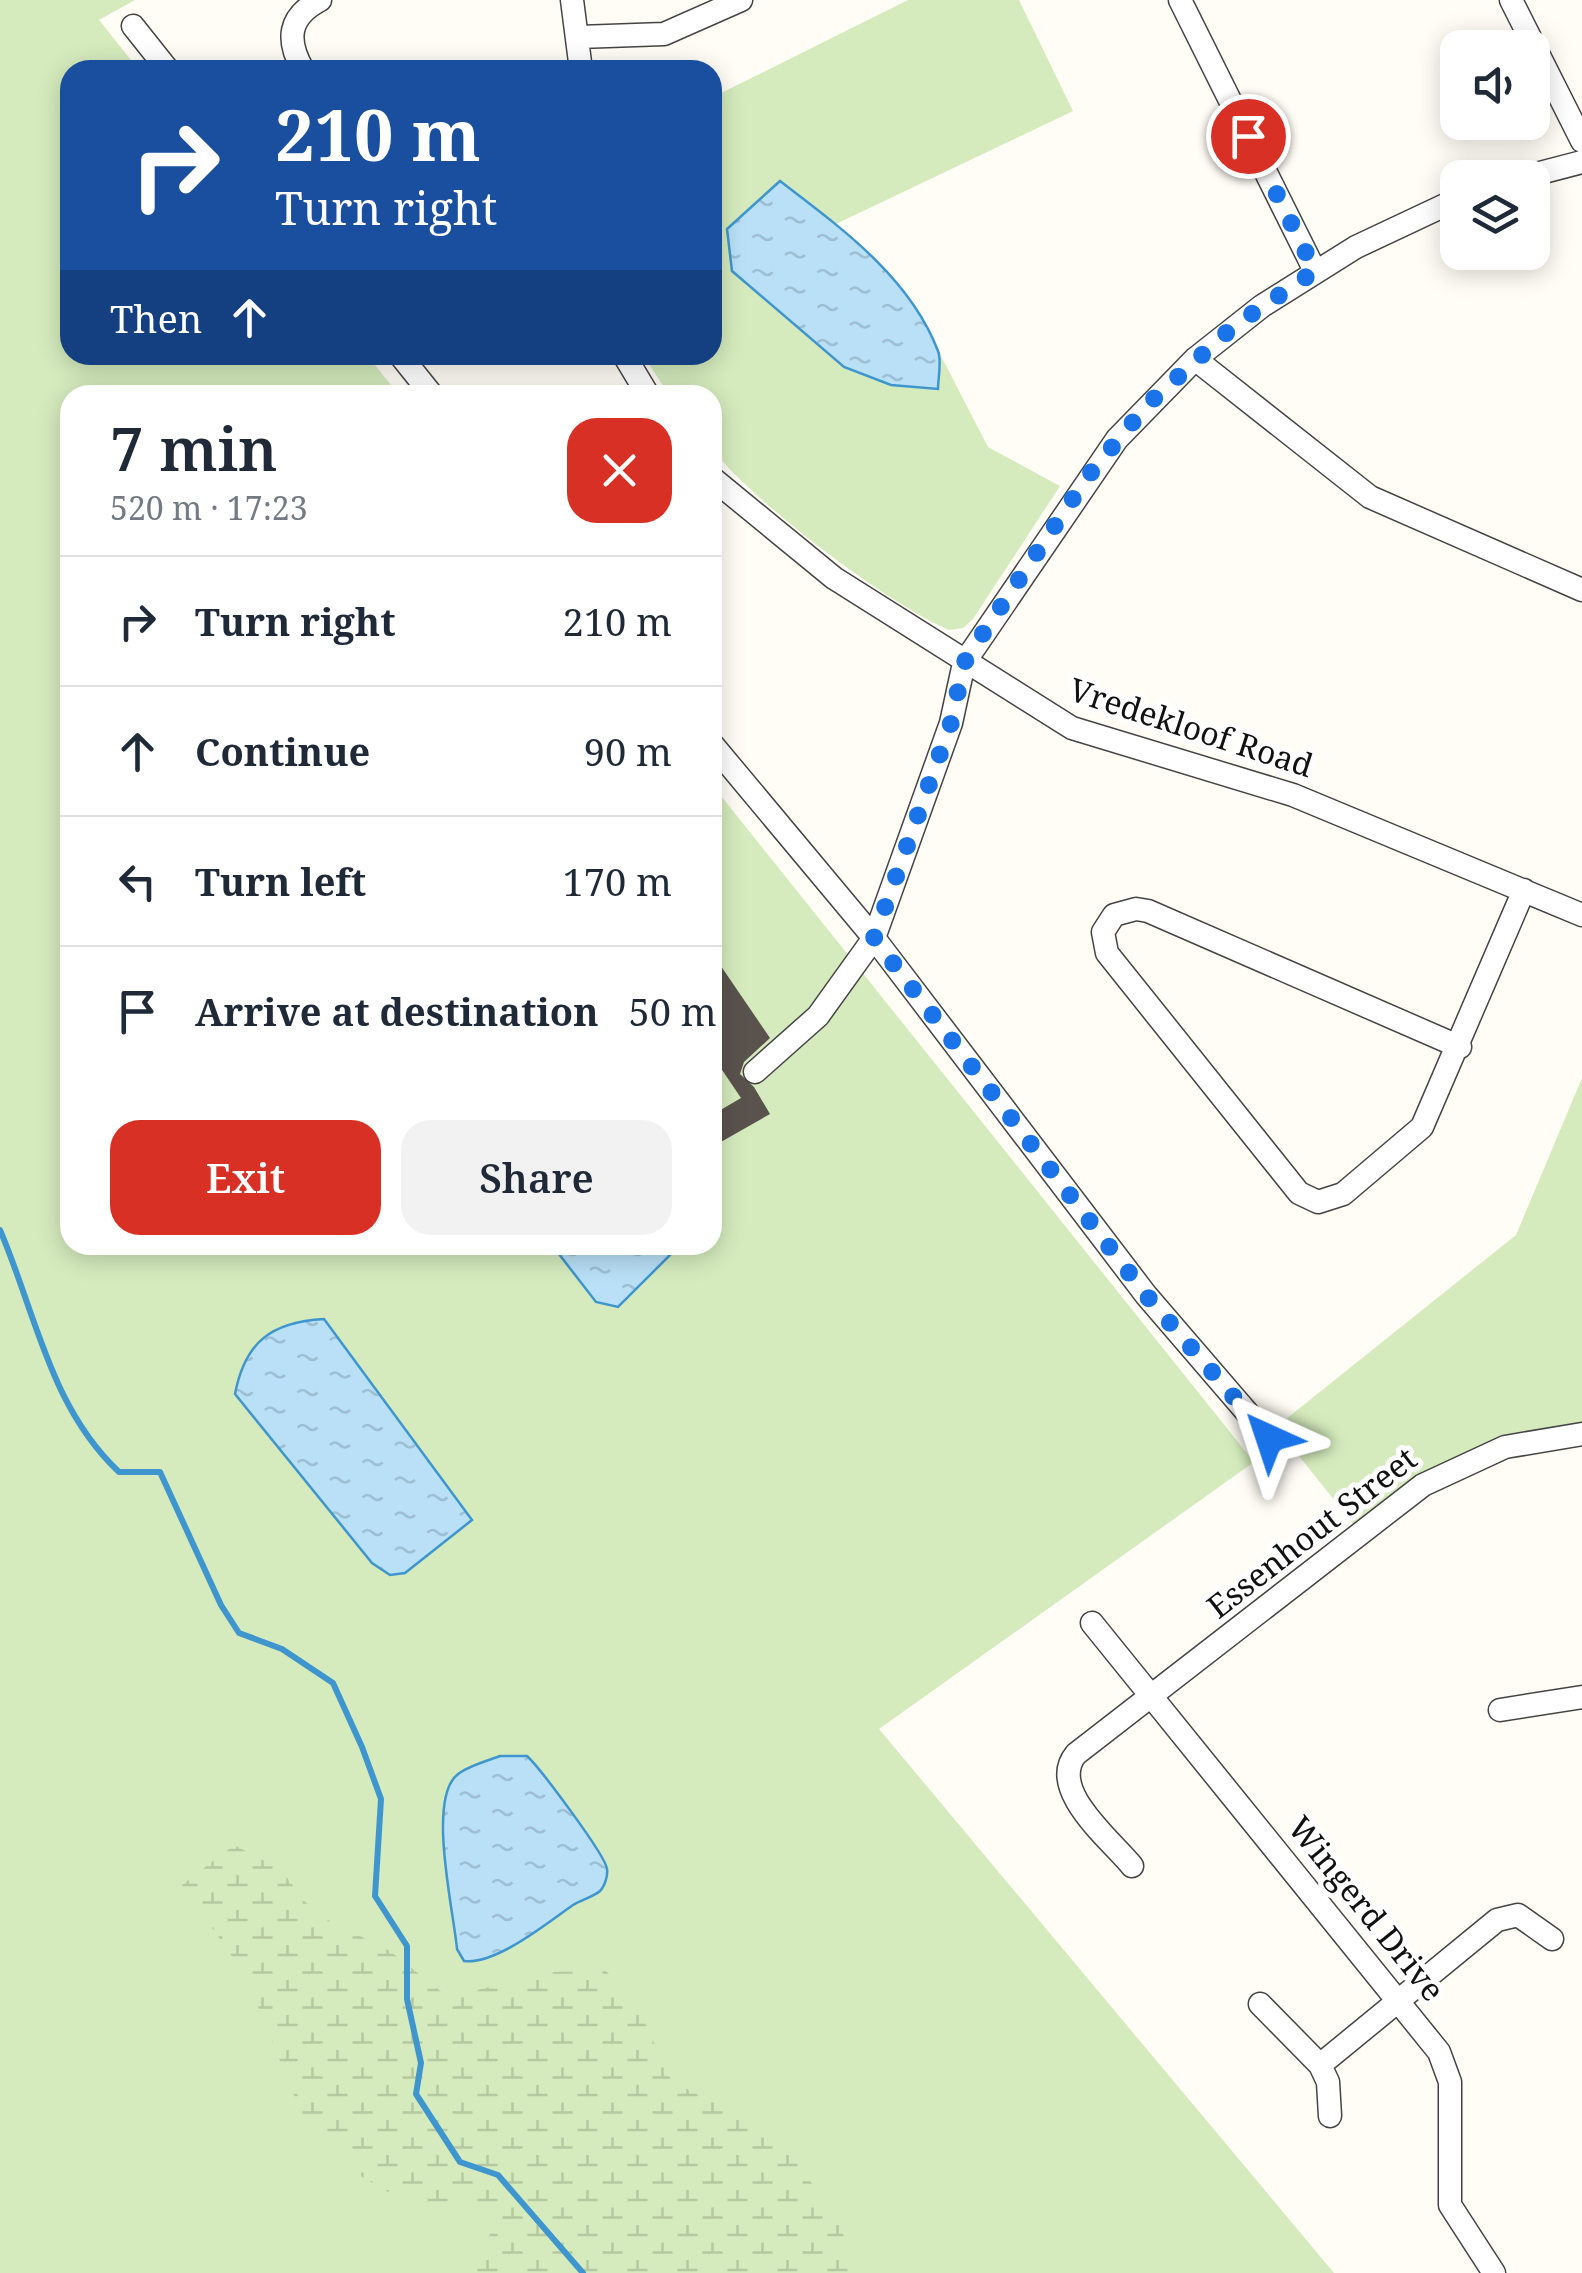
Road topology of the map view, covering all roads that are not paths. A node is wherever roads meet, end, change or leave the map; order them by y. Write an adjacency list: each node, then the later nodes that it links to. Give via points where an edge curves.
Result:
1 (320, 0): 9 (street, via 291,28)
2 (572, 0): 7 (street)
3 (1180, 0): 15 (street)
4 (1511, 0): 11 (street)
5 (730, 2): 7 (street, via 664,34)
6 (133, 26): 8 (street)
7 (579, 38): 10 (street)
8 (160, 60)
9 (298, 60)
10 (580, 60)
11 (1582, 141)
12 (1582, 162): 13 (street)
13 (1550, 170)
14 (1440, 207): 15 (street)
15 (1315, 271): 16 (street)
16 (1195, 358): 20 (street, via 1370,497); 21 (street, via 1088,476)
17 (408, 365): 18 (street)
18 (424, 385)
19 (722, 486): 21 (street, Vredekloof Road, via 834,578)
20 (1582, 590)
21 (964, 663): 23 (street, Vredekloof Road, via 1072,728 1293,795); 25 (street, via 951,723)
22 (722, 756): 25 (street)
23 (1524, 890): 24 (street, Vredekloof Road); 26 (street)
24 (1582, 914)
25 (874, 938): 27 (street, via 818,1016); 29 (street, via 1146,1295)
26 (1460, 1048): 26 (street, via 1422,1126 1343,1194 1318,1202 1299,1193 1107,952 1103,932 1114,915 1148,912)
27 (755, 1072)
28 (1582, 1434): 32 (street, Essenhout Street, via 1505,1447 1423,1485)
29 (1269, 1438)
30 (1092, 1623): 32 (street, Wingerd Drive)
31 (1582, 1697): 33 (street)
32 (1153, 1698): 34 (street, Essenhout Street, via 1076,1754 1066,1772 1072,1792); 36 (street, Wingerd Drive)
33 (1500, 1710)
34 (1132, 1866)
35 (1552, 1939): 36 (street, via 1518,1915 1496,1920)
36 (1397, 2000): 38 (street); 40 (street, Wingerd Drive, via 1448,2071 1450,2205)
37 (1260, 2004): 38 (street)
38 (1320, 2064): 39 (street)
39 (1330, 2116)
40 (1494, 2273)

